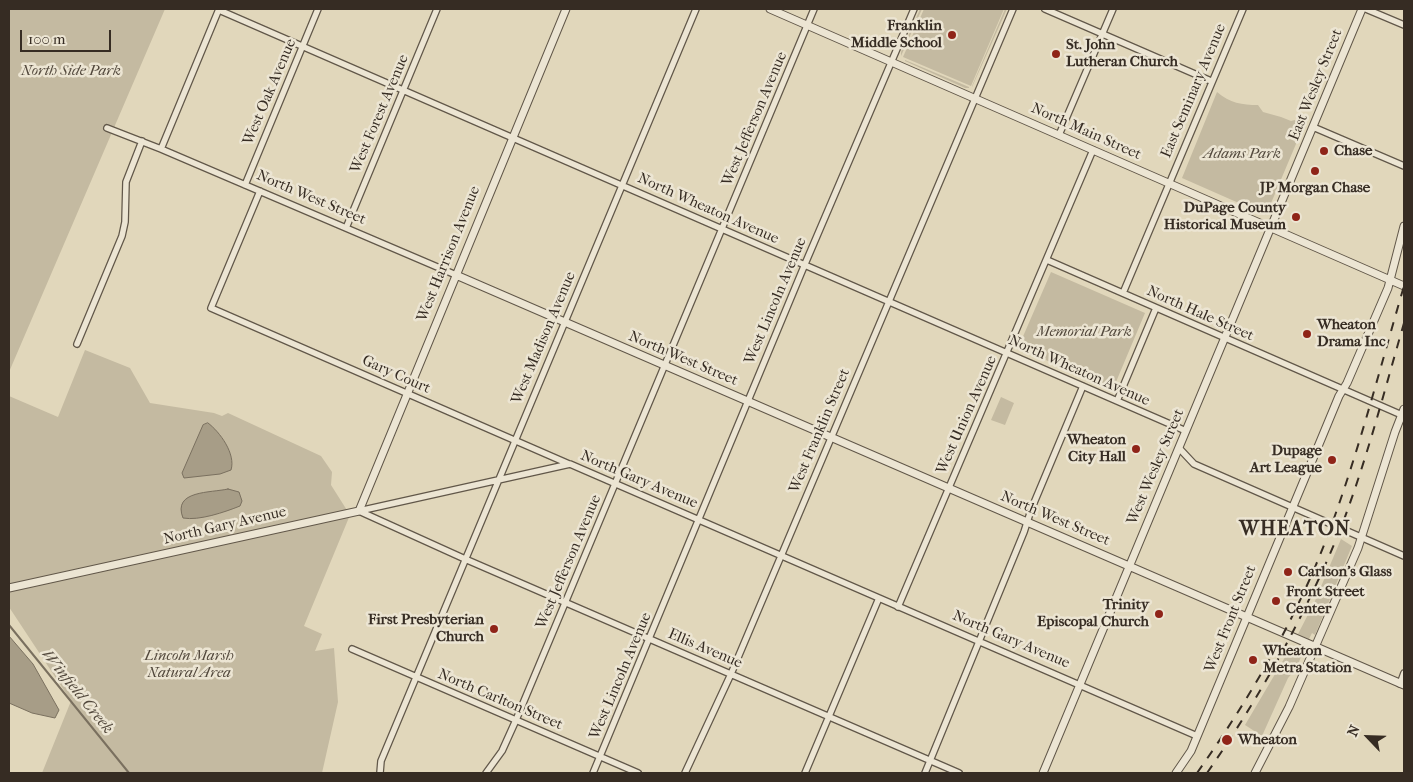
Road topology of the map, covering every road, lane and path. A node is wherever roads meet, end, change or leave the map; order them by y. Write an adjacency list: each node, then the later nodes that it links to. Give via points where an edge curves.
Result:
1 (219, 9): 18 (street, North Wheaton Avenue); 28 (street)
2 (318, 9): 18 (street, West Oak Avenue)
3 (438, 9): 21 (street, West Forest Avenue)
4 (566, 9): 26 (street, West Harrison Avenue)
5 (696, 9): 33 (street, West Madison Avenue)
6 (770, 9): 15 (street, North Main Street)
7 (814, 9): 15 (street, West Jefferson Avenue)
8 (914, 9): 19 (street, West Lincoln Avenue)
9 (1013, 9): 22 (street, West Franklin Street)
10 (1046, 9): 17 (street)
11 (1113, 9): 17 (street)
12 (1243, 9): 20 (street, East Seminary Avenue)
13 (1362, 9): 23 (street, East Wesley Street)
14 (1366, 9): 16 (street)
15 (808, 25): 19 (street, North Main Street); 38 (street, West Jefferson Avenue)
16 (1404, 25)
17 (1102, 34): 20 (street); 25 (street)
18 (303, 46): 21 (street, North Wheaton Avenue); 32 (street, West Oak Avenue)
19 (892, 62): 22 (street, North Main Street); 40 (street, West Lincoln Avenue)
20 (1211, 81): 31 (street, East Seminary Avenue)
21 (404, 90): 26 (street, North Wheaton Avenue); 36 (street, West Forest Avenue)
22 (975, 98): 25 (street, North Main Street); 45 (street, West Franklin Street)
23 (1314, 126): 30 (street); 37 (street, East Wesley Street)
24 (107, 128): 27 (street, North West Street)
25 (1059, 135): 29 (street, North Main Street)
26 (513, 138): 33 (street, North Wheaton Avenue); 41 (street, West Harrison Avenue)
27 (142, 142): 28 (street, North West Street); 49 (street, via 126,182 126,222 122,236)
28 (161, 149): 32 (street, North West Street)
29 (1094, 150): 31 (street, North Main Street); 39 (street, West Union Avenue)
30 (1404, 166)
31 (1169, 183): 37 (street, North Main Street); 44 (street, East Seminary Avenue)
32 (245, 185): 34 (street, North West Street)
33 (622, 185): 38 (street, North Wheaton Avenue); 47 (street, West Madison Avenue)
34 (260, 192): 36 (street, North West Street); 54 (street, Gary Court, via 211,308)
35 (1404, 226): 42 (street, West Front Street)
36 (346, 228): 41 (street, North West Street)
37 (1272, 228): 42 (street, North Main Street); 48 (street, West Wesley Street)
38 (722, 229): 40 (street, North Wheaton Avenue); 51 (street, West Jefferson Avenue)
39 (1047, 260): 44 (street, North Hale Street); 50 (street, West Union Avenue)
40 (805, 264): 45 (street, North Wheaton Avenue); 56 (street, West Lincoln Avenue)
41 (456, 275): 47 (street, North West Street); 54 (street, West Harrison Avenue)
42 (1390, 280): 43 (street, North Main Street); 53 (street, West Front Street)
43 (1404, 286)
44 (1122, 293): 46 (street, North Hale Street)
45 (888, 301): 50 (street, North Wheaton Avenue); 59 (street, West Franklin Street)
46 (1156, 308): 48 (street, North Hale Street); 55 (street)
47 (564, 322): 51 (street, North West Street); 60 (street, West Madison Avenue)
48 (1225, 339): 53 (street, North Hale Street); 58 (street, West Wesley Street)
49 (77, 344)
50 (1008, 353): 52 (street, North Wheaton Avenue); 65 (street, West Union Avenue)
51 (665, 366): 56 (street, North West Street); 64 (street, West Jefferson Avenue)
52 (1083, 386): 55 (street, North Wheaton Avenue); 69 (street)
53 (1343, 390): 57 (street, North Hale Street); 66 (street, West Front Street)
54 (407, 393): 60 (street, Gary Court); 67 (street, West Harrison Avenue)
55 (1117, 401): 58 (street, North Wheaton Avenue)
56 (748, 402): 59 (street, North West Street); 68 (street, West Lincoln Avenue)
57 (1403, 413): 70 (street)
58 (1186, 431): 61 (street, West Wesley Street)
59 (832, 438): 65 (street, North West Street); 71 (street, West Franklin Street)
60 (514, 441): 62 (street, Gary Court); 63 (street, West Madison Avenue)
61 (1179, 448): 66 (street, via 1194,464); 74 (street, West Wesley Street)
62 (570, 464): 63 (street, North Gary Avenue); 64 (street, North Gary Avenue)
63 (497, 480): 67 (street, North Gary Avenue); 73 (street, West Madison Avenue)
64 (615, 484): 68 (street, North Gary Avenue); 77 (street, West Jefferson Avenue)
65 (948, 488): 69 (street, North West Street); 78 (street, West Union Avenue)
66 (1292, 508): 70 (street); 79 (street, West Front Street)
67 (359, 510): 73 (street, Ellis Avenue); 75 (street, North Gary Avenue)
68 (699, 520): 71 (street, North Gary Avenue); 80 (street, West Lincoln Avenue)
69 (1027, 522): 74 (street, North West Street); 81 (street)
70 (1362, 538): 72 (street); 82 (street)
71 (780, 556): 76 (street, North Gary Avenue); 85 (street, West Franklin Street)
72 (1404, 556)
73 (465, 559): 77 (street, Ellis Avenue); 86 (street, West Madison Avenue)
74 (1129, 566): 79 (street, North West Street); 88 (street, West Wesley Street)
75 (9, 588)
76 (879, 598): 78 (street, North Gary Avenue); 89 (street)
77 (566, 602): 80 (street, Ellis Avenue); 90 (street, West Jefferson Avenue)
78 (898, 607): 81 (street, North Gary Avenue)
79 (1247, 618): 82 (street, North West Street); 91 (street, West Front Street)
80 (650, 639): 85 (street, Ellis Avenue); 92 (street, West Lincoln Avenue)
81 (978, 641): 88 (street, North Gary Avenue); 93 (street)
82 (1316, 647): 87 (street, North West Street); 104 (street)
83 (352, 649): 86 (street, North Carlton Street)
84 (1404, 673): 87 (street)
85 (731, 674): 89 (street, Ellis Avenue); 98 (street, West Franklin Street)
86 (416, 677): 90 (street, North Carlton Street); 94 (street, West Madison Avenue, via 381,761)
87 (1402, 684)
88 (1080, 685): 91 (street, North Gary Avenue); 102 (street, West Wesley Street)
89 (829, 717): 93 (street, Ellis Avenue); 99 (street)
90 (516, 720): 92 (street, North Carlton Street); 95 (street, West Jefferson Avenue, via 502,751)
91 (1197, 736): 103 (street, West Front Street, via 1186,761)
92 (600, 757): 96 (street, West Lincoln Avenue); 97 (street, North Carlton Street)
93 (930, 760): 100 (street); 101 (street, Ellis Avenue)
94 (380, 773)
95 (486, 773)
96 (594, 773)
97 (638, 773)
98 (685, 773)
99 (805, 773)
100 (925, 773)
101 (959, 773)
102 (1043, 773)
103 (1176, 773)
104 (1254, 773)

